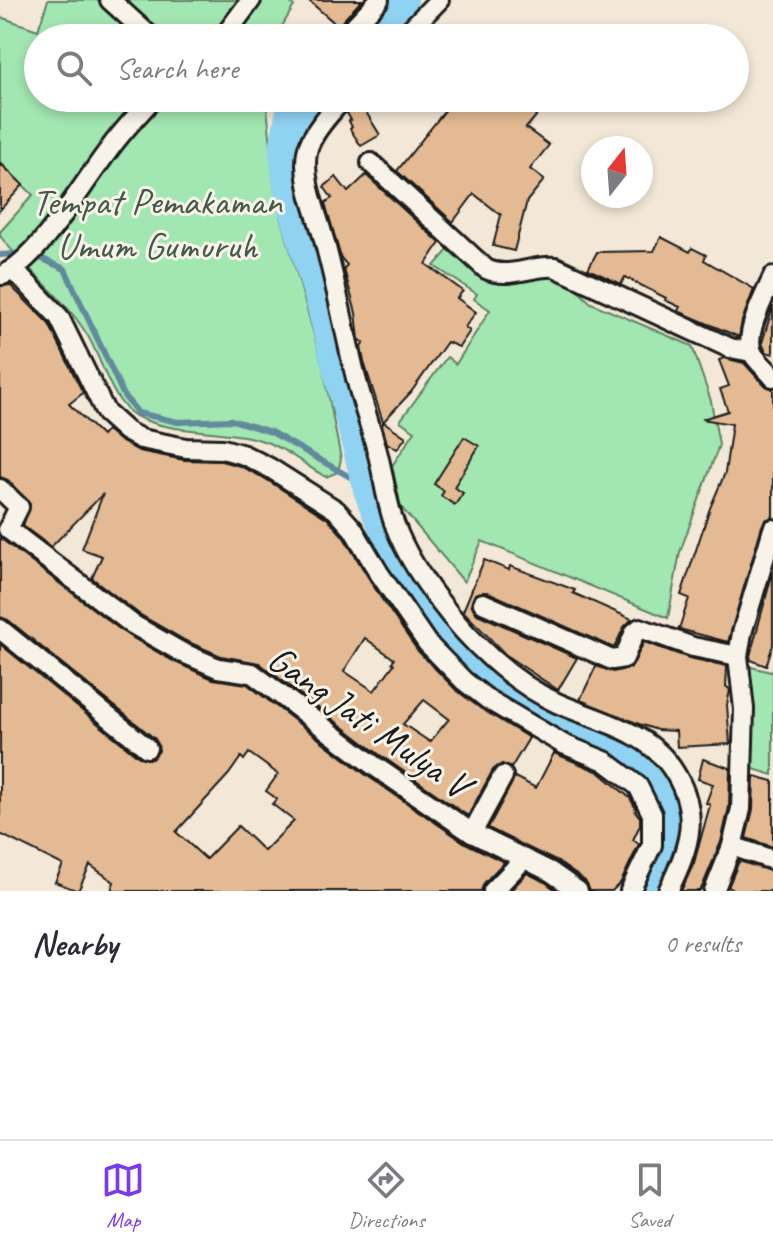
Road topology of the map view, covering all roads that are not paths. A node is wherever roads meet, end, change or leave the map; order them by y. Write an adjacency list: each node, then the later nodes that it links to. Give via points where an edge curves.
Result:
1 (110, 0): 5 (street)
2 (251, 0): 6 (street)
3 (379, 0): 7 (street)
4 (439, 0): 8 (street)
5 (137, 24)
6 (233, 24)
7 (356, 24)
8 (416, 24)
9 (141, 112): 12 (street, via 47,236)
10 (331, 112): 30 (street, via 307,153 310,196 396,528 427,584 491,659 545,697 637,737 670,765 692,825)
11 (371, 163): 14 (street, via 486,269 506,274 555,267 730,348)
12 (10, 270): 29 (street, via 59,317 106,413 126,431 141,439 244,455 336,510 427,643 464,681 563,744 605,761 638,786 652,814 652,845)
13 (773, 277): 14 (street, via 754,323)
14 (752, 352): 15 (street)
15 (773, 377)
16 (0, 489): 23 (street, Gang Jati Mulya V, via 19,507 8,529 132,624 218,668 252,673)
17 (773, 529): 20 (street)
18 (483, 603): 20 (street, via 612,660 624,658 640,628)
19 (0, 629): 21 (street)
20 (738, 656): 24 (street, via 743,778)
21 (147, 748)
22 (503, 776): 23 (street)
23 (472, 833): 25 (street, Gang Jati Mulya V)
24 (732, 846): 26 (street); 31 (street)
25 (523, 860): 27 (street); 28 (street, Gang Jati Mulya V)
26 (773, 860)
27 (493, 891)
28 (578, 891)
29 (630, 891)
30 (668, 891)
31 (714, 891)

